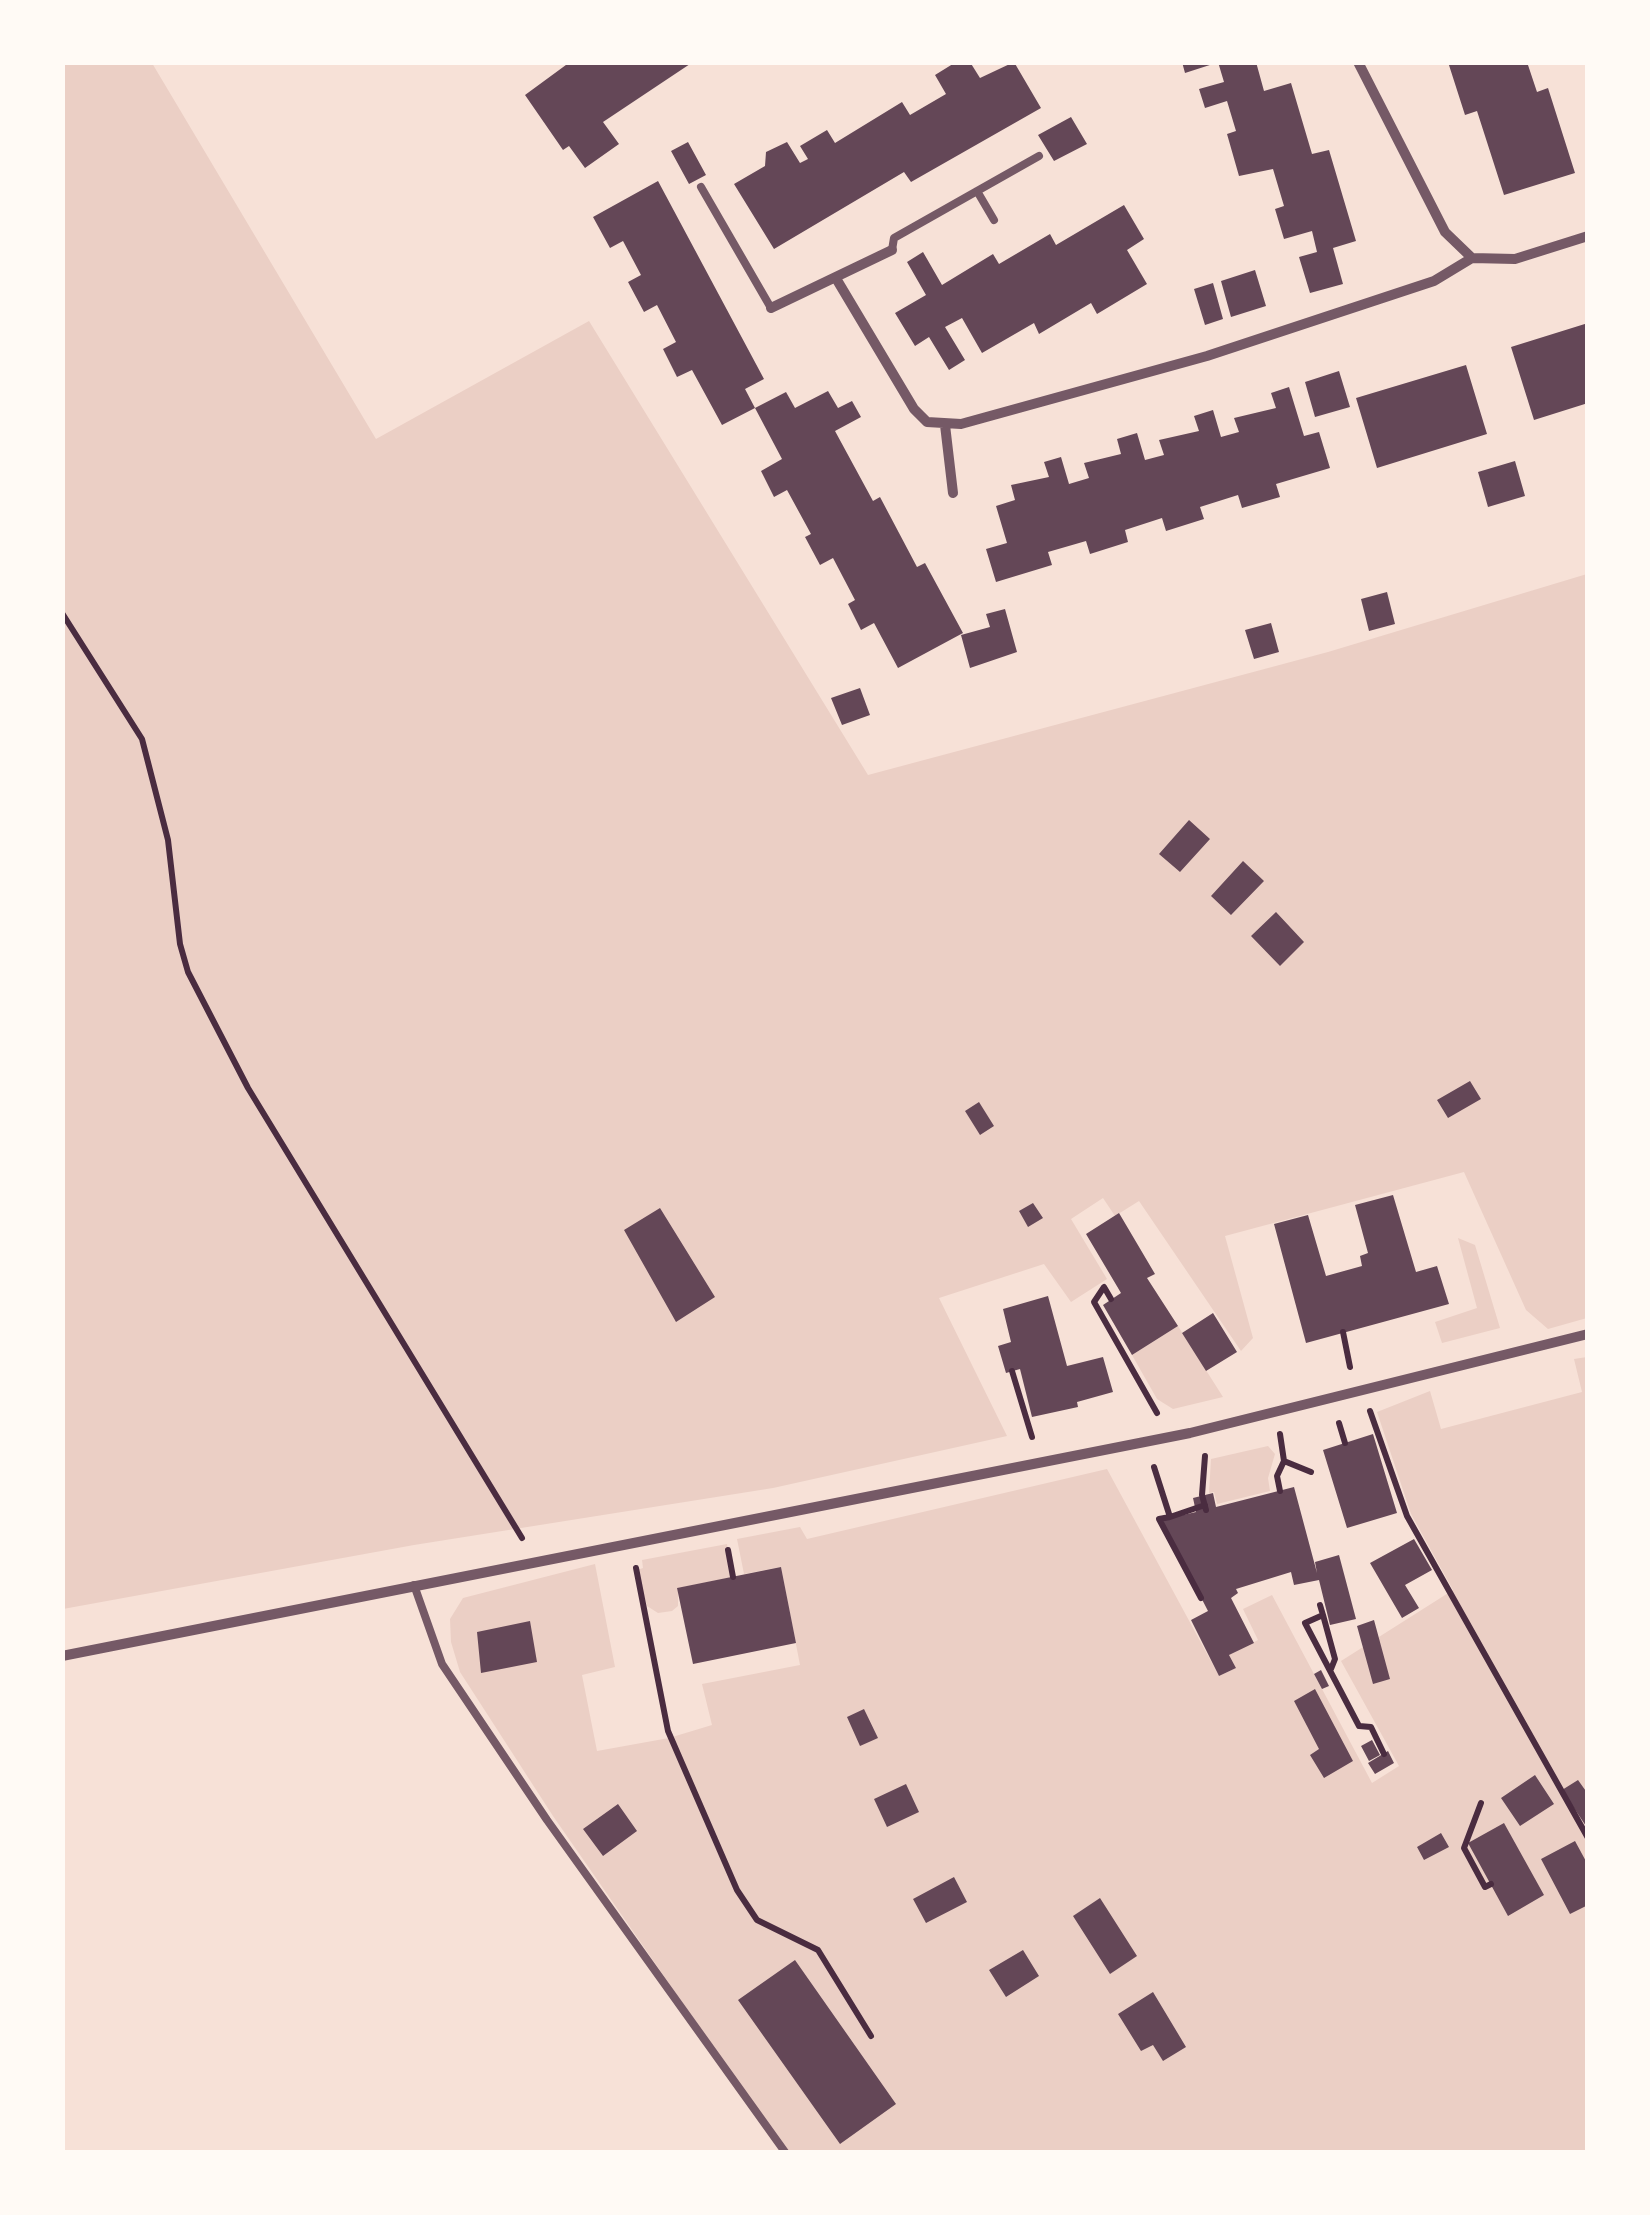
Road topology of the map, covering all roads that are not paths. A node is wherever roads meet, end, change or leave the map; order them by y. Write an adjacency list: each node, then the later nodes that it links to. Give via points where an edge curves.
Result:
1 (1358, 62): 8 (street, via 1445,232)
2 (1038, 156): 4 (lane)
3 (702, 187): 10 (lane)
4 (977, 191): 5 (lane); 7 (lane, via 894,238)
5 (994, 220)
6 (1588, 236): 8 (street, via 1515,259)
7 (892, 250): 9 (street)
8 (1472, 258): 11 (street, via 1434,280 1207,356)
9 (837, 280): 10 (street); 11 (street, via 914,409 927,422)
10 (771, 308)
11 (946, 425): 12 (street)
12 (953, 493)
13 (1588, 1334): 14 (street, via 1176,1436)
14 (414, 1585): 15 (street); 16 (lane, via 442,1664)
15 (62, 1656)
16 (785, 2152)

